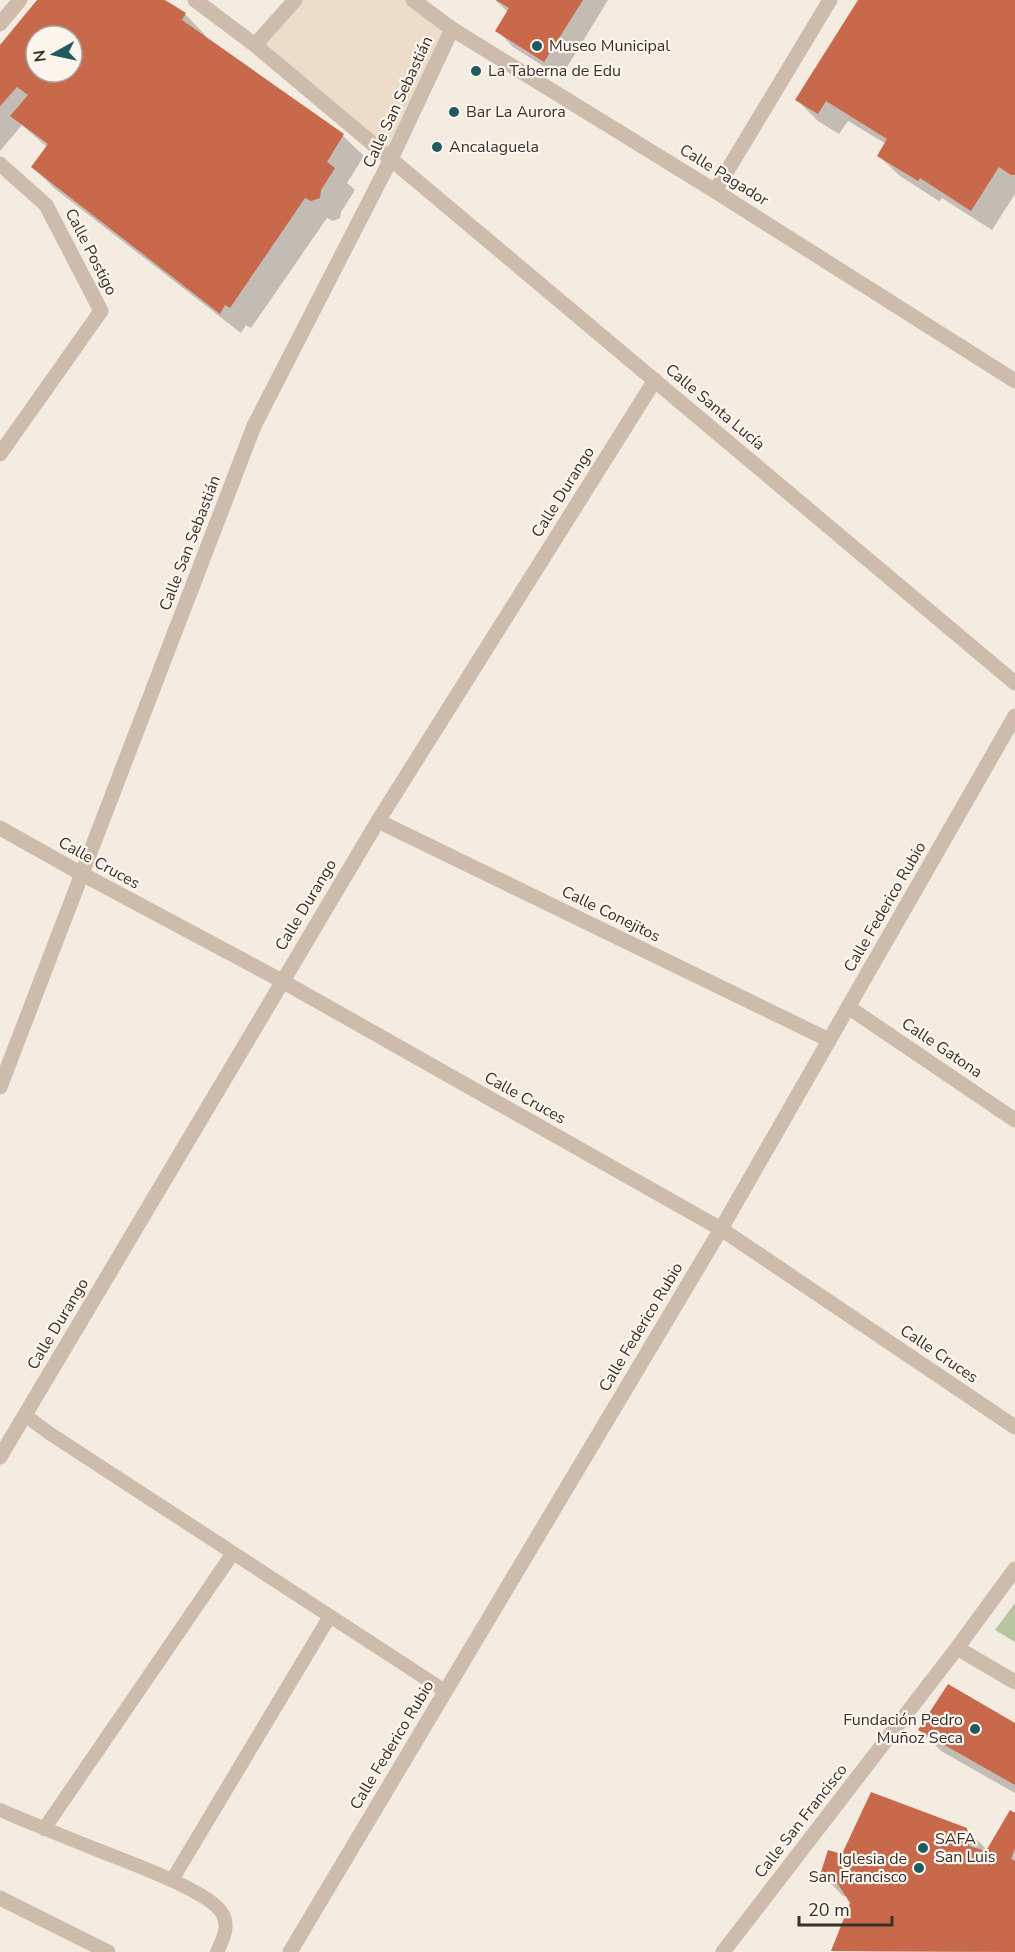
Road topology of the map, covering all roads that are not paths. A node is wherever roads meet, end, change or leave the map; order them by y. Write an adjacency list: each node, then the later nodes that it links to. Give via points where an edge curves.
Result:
1 (20, 0): 6 (street)
2 (195, 0): 8 (street, Calle Santa Lucía)
3 (295, 0): 8 (street)
4 (413, 0): 7 (street, Calle Pagador)
5 (830, 0): 11 (street)
6 (0, 24)
7 (452, 29): 9 (street, Calle San Sebastián); 11 (street, Calle Pagador)
8 (255, 45): 9 (street, Calle Santa Lucía)
9 (391, 159): 12 (street, Calle Santa Lucía); 19 (street, Calle San Sebastián, via 254,426)
10 (0, 164): 14 (street, Calle Postigo, via 46,205 101,311)
11 (715, 190): 13 (street, Calle Pagador)
12 (655, 380): 15 (street, Calle Santa Lucía); 17 (street, Calle Durango)
13 (1015, 381)
14 (0, 454)
15 (1015, 683)
16 (1015, 716): 21 (street, Calle Federico Rubio)
17 (378, 820): 20 (street, Calle Durango); 22 (street, Calle Conejitos)
18 (0, 828): 19 (street, Calle Cruces)
19 (82, 874): 20 (street, Calle Cruces); 23 (street, Calle San Sebastián)
20 (282, 981): 25 (street, Calle Cruces); 26 (street, Calle Durango)
21 (848, 1006): 22 (street, Calle Federico Rubio); 24 (street, Calle Gatona)
22 (830, 1040): 25 (street, Calle Federico Rubio)
23 (0, 1087)
24 (1015, 1120)
25 (721, 1229): 27 (street, Calle Cruces); 34 (street, Calle Federico Rubio)
26 (25, 1415): 28 (street, Calle Durango); 29 (lane)
27 (1015, 1427)
28 (0, 1456)
29 (233, 1553): 31 (lane); 36 (lane)
30 (1015, 1569): 32 (street, Calle San Francisco)
31 (330, 1616): 34 (lane); 37 (lane)
32 (957, 1647): 33 (street); 42 (street, Calle San Francisco)
33 (1015, 1682)
34 (445, 1691): 41 (street, Calle Federico Rubio)
35 (0, 1810): 36 (lane)
36 (44, 1829): 37 (lane)
37 (172, 1880): 40 (lane, via 221,1910 225,1932)
38 (0, 1898): 39 (street)
39 (108, 1952)
40 (217, 1952)
41 (290, 1952)
42 (723, 1952)

